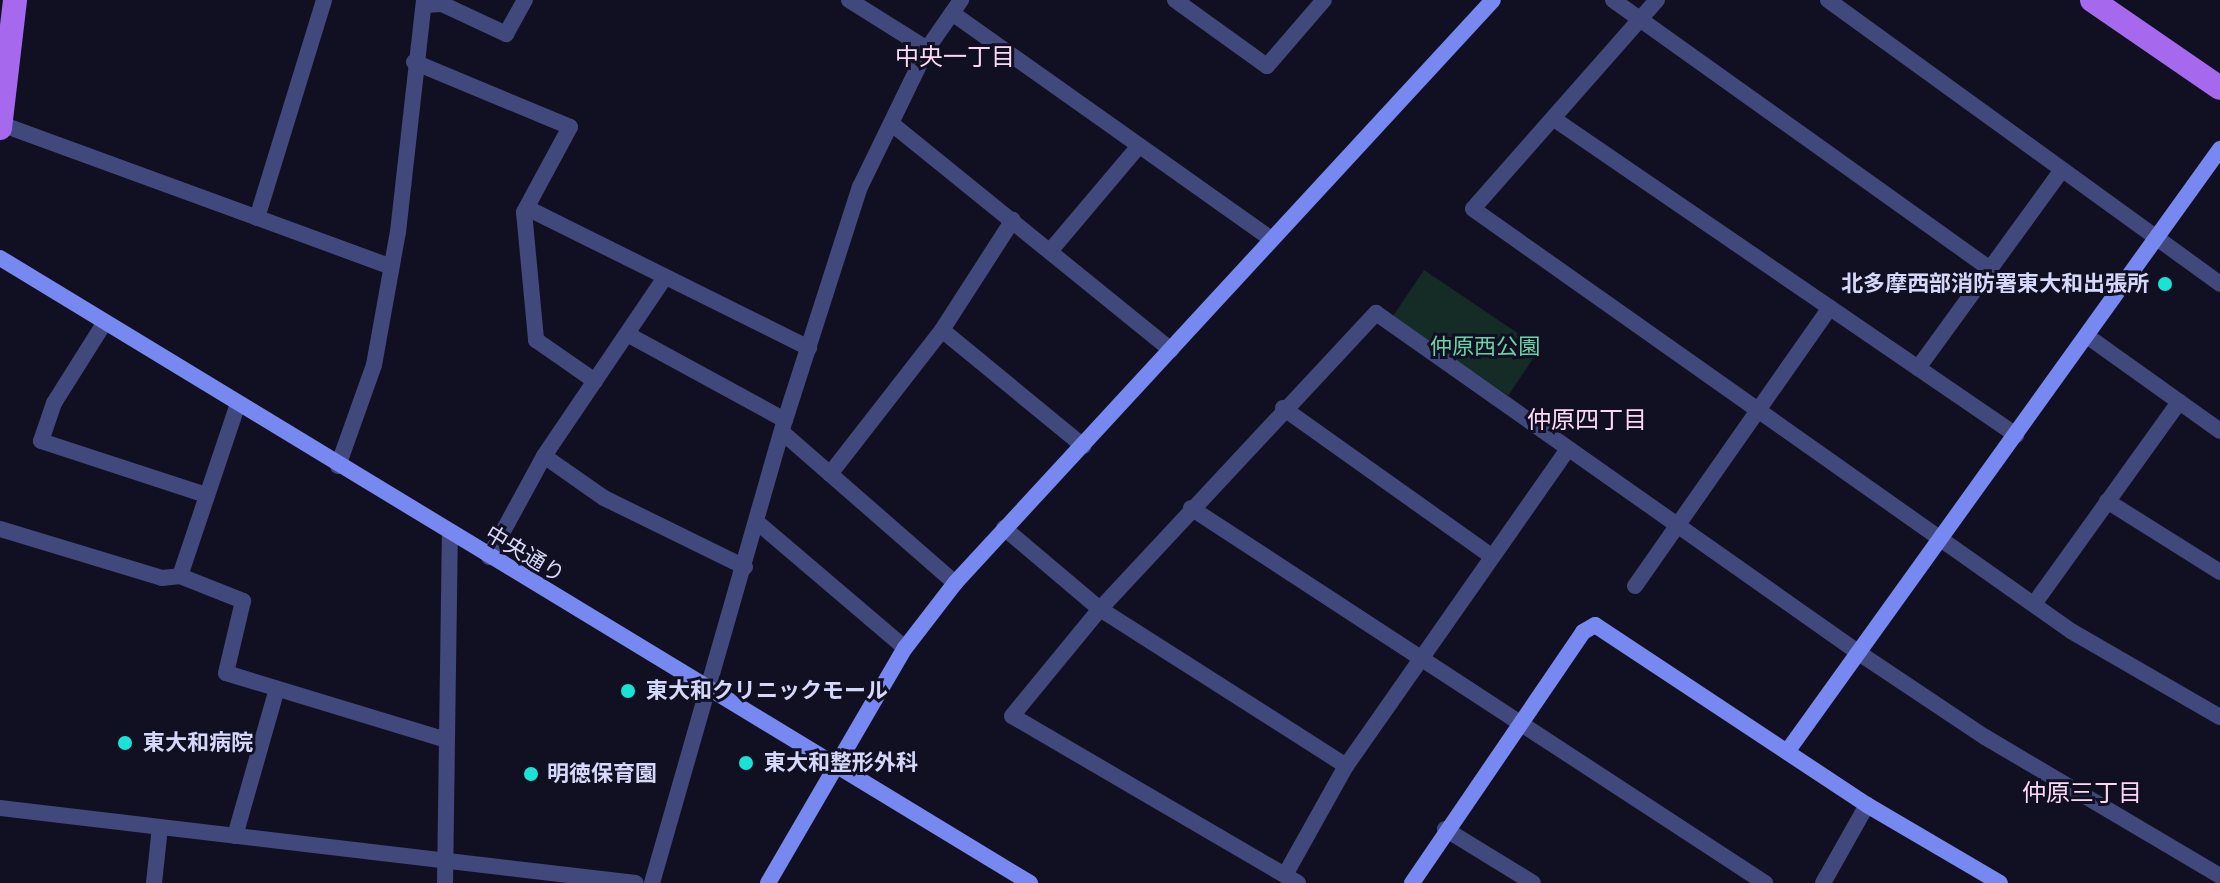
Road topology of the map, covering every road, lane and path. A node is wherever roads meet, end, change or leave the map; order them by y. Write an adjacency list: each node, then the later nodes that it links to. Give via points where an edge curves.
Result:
1 (15, 0): 18 (main road)
2 (324, 0): 26 (street)
3 (525, 0): 12 (street, via 506,34 442,4)
4 (849, 0): 15 (street)
5 (1175, 0): 6 (street, via 1267,66)
6 (1324, 0)
7 (1493, 0): 29 (street)
8 (1613, 0): 14 (street)
9 (1657, 0): 14 (street)
10 (1828, 0): 24 (street)
11 (2092, 0): 17 (main road)
12 (424, 3): 16 (street)
13 (957, 7): 15 (street); 22 (street)
14 (1640, 20): 19 (street); 33 (street)
15 (927, 49): 20 (street)
16 (414, 62): 25 (street, via 570,127); 32 (street)
17 (2220, 88)
18 (2, 95): 21 (main road)
19 (1554, 119): 36 (street); 48 (street, via 1473,209)
20 (892, 124): 27 (street); 41 (street, via 860,187)
21 (0, 126): 26 (street)
22 (1138, 147): 29 (street); 30 (street)
23 (2220, 149): 28 (street)
24 (2062, 170): 28 (street); 33 (street)
25 (527, 208): 34 (street); 44 (street, via 536,340)
26 (257, 218): 32 (street)
27 (1013, 220): 30 (street); 38 (street)
28 (2158, 238): 35 (street); 40 (street)
29 (1271, 239): 42 (street)
30 (1051, 250): 42 (street)
31 (0, 258): 37 (street, 中央通り)
32 (391, 267): 55 (street, via 374,365)
33 (1990, 269): 43 (street)
34 (665, 277): 39 (street); 41 (street)
35 (2220, 284)
36 (1830, 308): 43 (street); 48 (street)
37 (105, 322): 46 (street, 中央通り); 57 (street, via 54,403 41,441)
38 (942, 330): 52 (street); 56 (street)
39 (627, 334): 44 (street); 49 (street)
40 (2087, 336): 45 (street); 51 (street)
41 (809, 348): 49 (street)
42 (1171, 350): 52 (street)
43 (1918, 368): 51 (street)
44 (595, 381): 54 (street)
45 (2179, 402): 50 (street); 58 (street)
46 (238, 404): 55 (street, 中央通り); 57 (street)
47 (1283, 408): 53 (street, via 1376,313); 59 (street); 66 (street)
48 (1758, 412): 61 (street); 65 (street)
49 (784, 426): 56 (street); 60 (street)
50 (2220, 431)
51 (2016, 435): 65 (street)
52 (1083, 446): 62 (street)
53 (1568, 449): 61 (street); 66 (street)
54 (544, 456): 67 (street); 68 (street, via 604,498)
55 (338, 466): 64 (street, 中央通り)
56 (830, 474): 71 (street)
57 (206, 495): 70 (street)
58 (2107, 501): 69 (street); 73 (street)
59 (1191, 508): 74 (street); 77 (street)
60 (757, 522): 68 (street); 75 (street)
61 (1678, 524): 72 (street); 76 (street)
62 (1004, 528): 71 (street); 74 (street)
63 (0, 529): 70 (street, via 162,578)
64 (450, 534): 67 (street, 中央通り); 82 (street)
65 (1941, 539): 73 (street); 76 (street)
66 (1491, 556): 77 (street)
67 (489, 557): 79 (street, 中央通り)
68 (745, 567): 79 (street)
69 (2220, 572)
70 (180, 576): 78 (street, via 243,601 226,673)
71 (955, 583): 75 (street)
72 (1635, 586)
73 (2034, 604): 80 (street)
74 (1100, 609): 85 (street); 93 (street, via 1012,716)
75 (905, 648): 84 (street)
76 (1859, 653): 83 (street); 92 (street, via 1985,737)
77 (1421, 654): 81 (street); 85 (street)
78 (277, 689): 82 (street); 90 (street)
79 (710, 691): 84 (street, 中央通り); 97 (street)
80 (2220, 717)
81 (1519, 722): 83 (street, via 1583,632 1595,625); 89 (street); 102 (street)
82 (446, 740): 91 (street)
83 (1789, 749): 86 (street)
84 (835, 765): 98 (street); 99 (street, 中央通り)
85 (1346, 766): 93 (street)
86 (1867, 805): 103 (street); 104 (street)
87 (0, 808): 88 (street)
88 (160, 827): 90 (street); 94 (street)
89 (1445, 829): 100 (street); 101 (street)
90 (235, 836): 91 (street)
91 (445, 861): 95 (street); 96 (street)
92 (2220, 876)
93 (1292, 879)
94 (154, 883)
95 (445, 883)
96 (636, 883)
97 (652, 883)
98 (768, 883)
99 (1030, 883)
100 (1412, 883)
101 (1533, 883)
102 (1765, 883)
103 (1823, 883)
104 (2000, 883)

